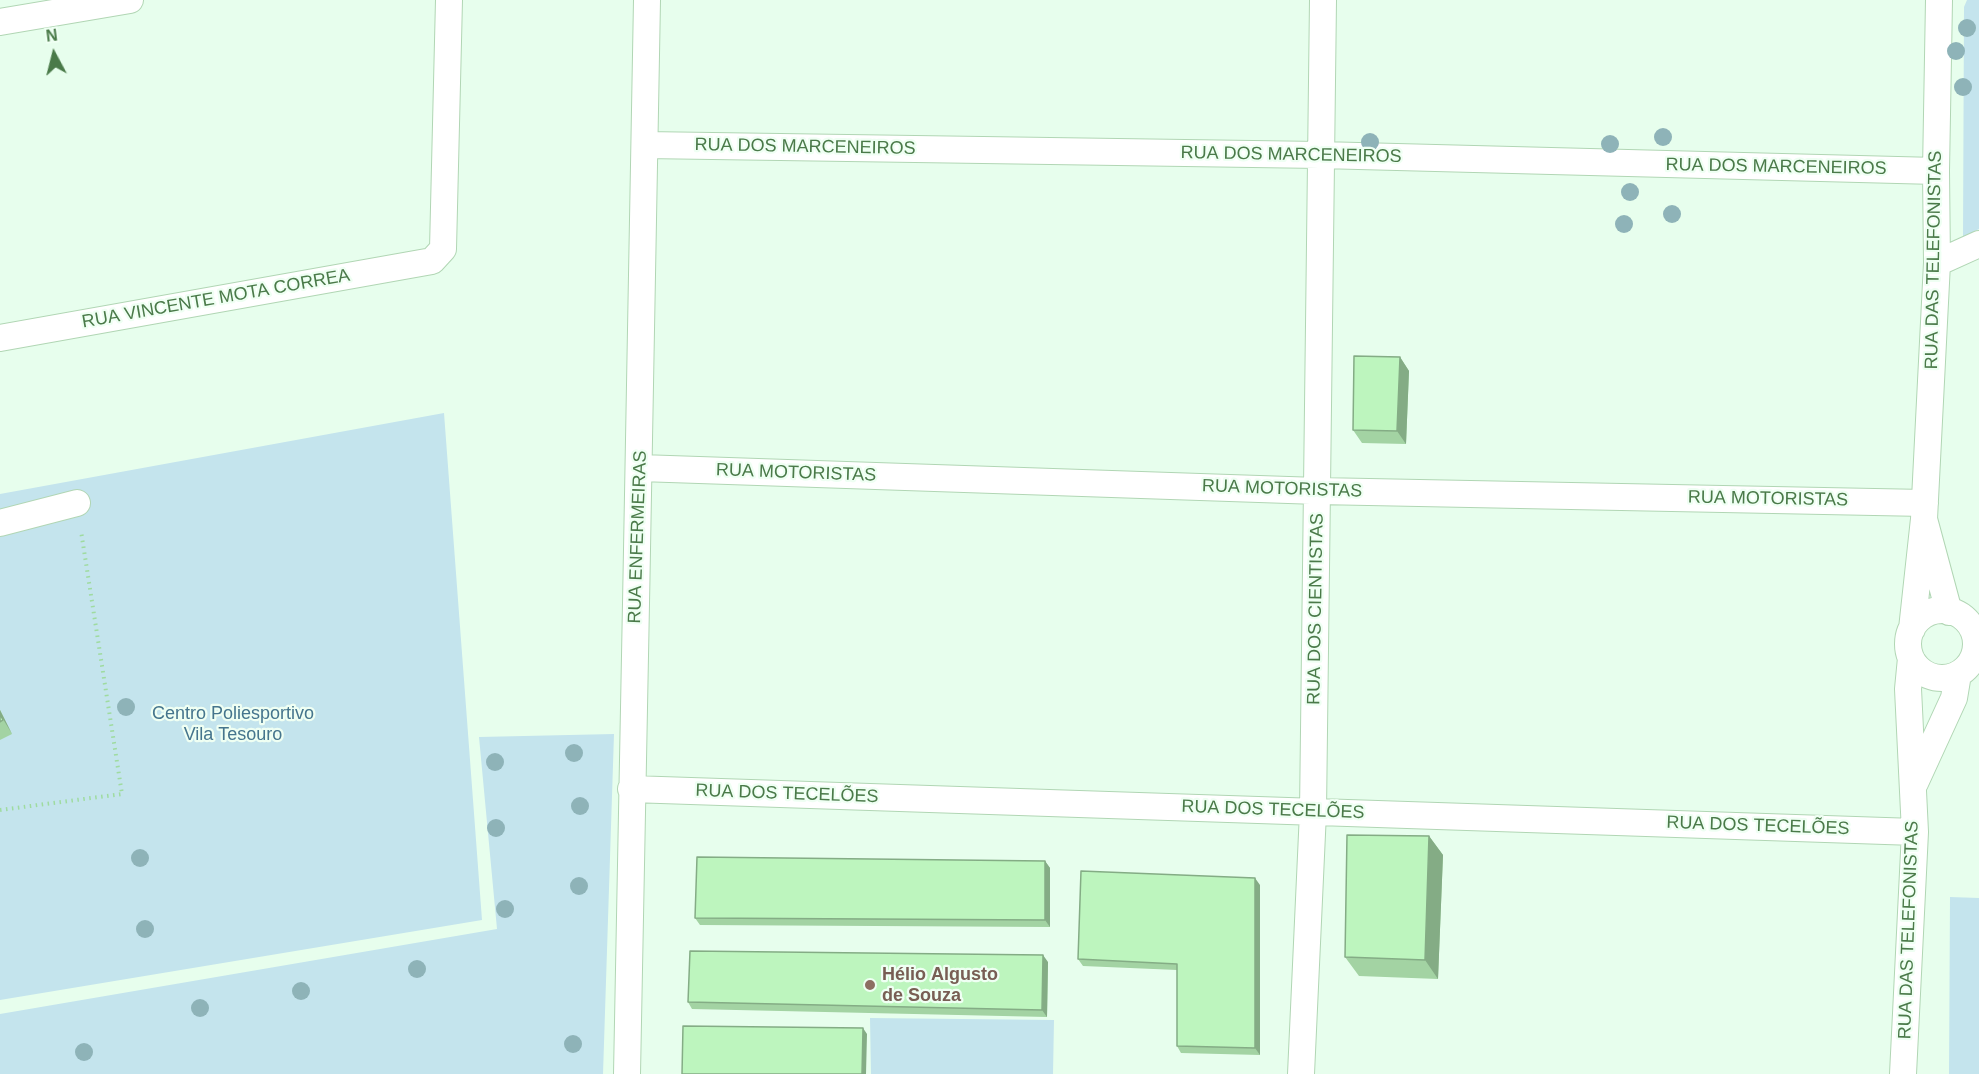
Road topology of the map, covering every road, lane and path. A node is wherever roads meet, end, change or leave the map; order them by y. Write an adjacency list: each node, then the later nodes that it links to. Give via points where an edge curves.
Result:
1 (130, 0): 6 (street)
2 (449, 0): 12 (street, RUA VINCENTE MOTA CORREA, via 443,249 432,261)
3 (647, 0): 7 (street, RUA ENFERMEIRAS)
4 (1323, 0): 8 (street, RUA DOS CIENTISTAS)
5 (1939, 0): 9 (street, RUA DAS TELEFONISTAS)
6 (0, 22)
7 (645, 145): 8 (street, RUA DOS MARCENEIROS); 13 (street, RUA ENFERMEIRAS)
8 (1320, 155): 9 (street, RUA DOS MARCENEIROS); 14 (street, RUA DOS CIENTISTAS)
9 (1936, 171): 11 (street, RUA DAS TELEFONISTAS)
10 (1979, 244): 11 (street)
11 (1937, 263): 16 (street, RUA DAS TELEFONISTAS)
12 (0, 338)
13 (640, 468): 14 (street, RUA MOTORISTAS); 23 (street, RUA ENFERMEIRAS)
14 (1318, 491): 16 (street, RUA MOTORISTAS); 25 (street, RUA DOS CIENTISTAS)
15 (76, 503): 17 (street); 24 (path, via 122,794)
16 (1924, 511): 18 (street); 19 (street)
17 (0, 523)
18 (1949, 612): 19 (street, via 1928,614); 21 (street, via 1960,615 1973,631 1976,650)
19 (1912, 629): 20 (street)
20 (1911, 658): 21 (street, via 1917,667 1936,678 1947,678); 22 (street, RUA DAS TELEFONISTAS, via 1908,689)
21 (1970, 662): 22 (street)
22 (1913, 786): 26 (street, RUA DAS TELEFONISTAS)
23 (631, 789): 25 (street, RUA DOS TECELÕES); 27 (street, RUA ENFERMEIRAS)
24 (0, 810)
25 (1312, 812): 26 (street, RUA DOS TECELÕES); 28 (street, RUA DOS CIENTISTAS)
26 (1915, 831): 29 (street, RUA DAS TELEFONISTAS)
27 (627, 1074)
28 (1301, 1074)
29 (1903, 1074)

